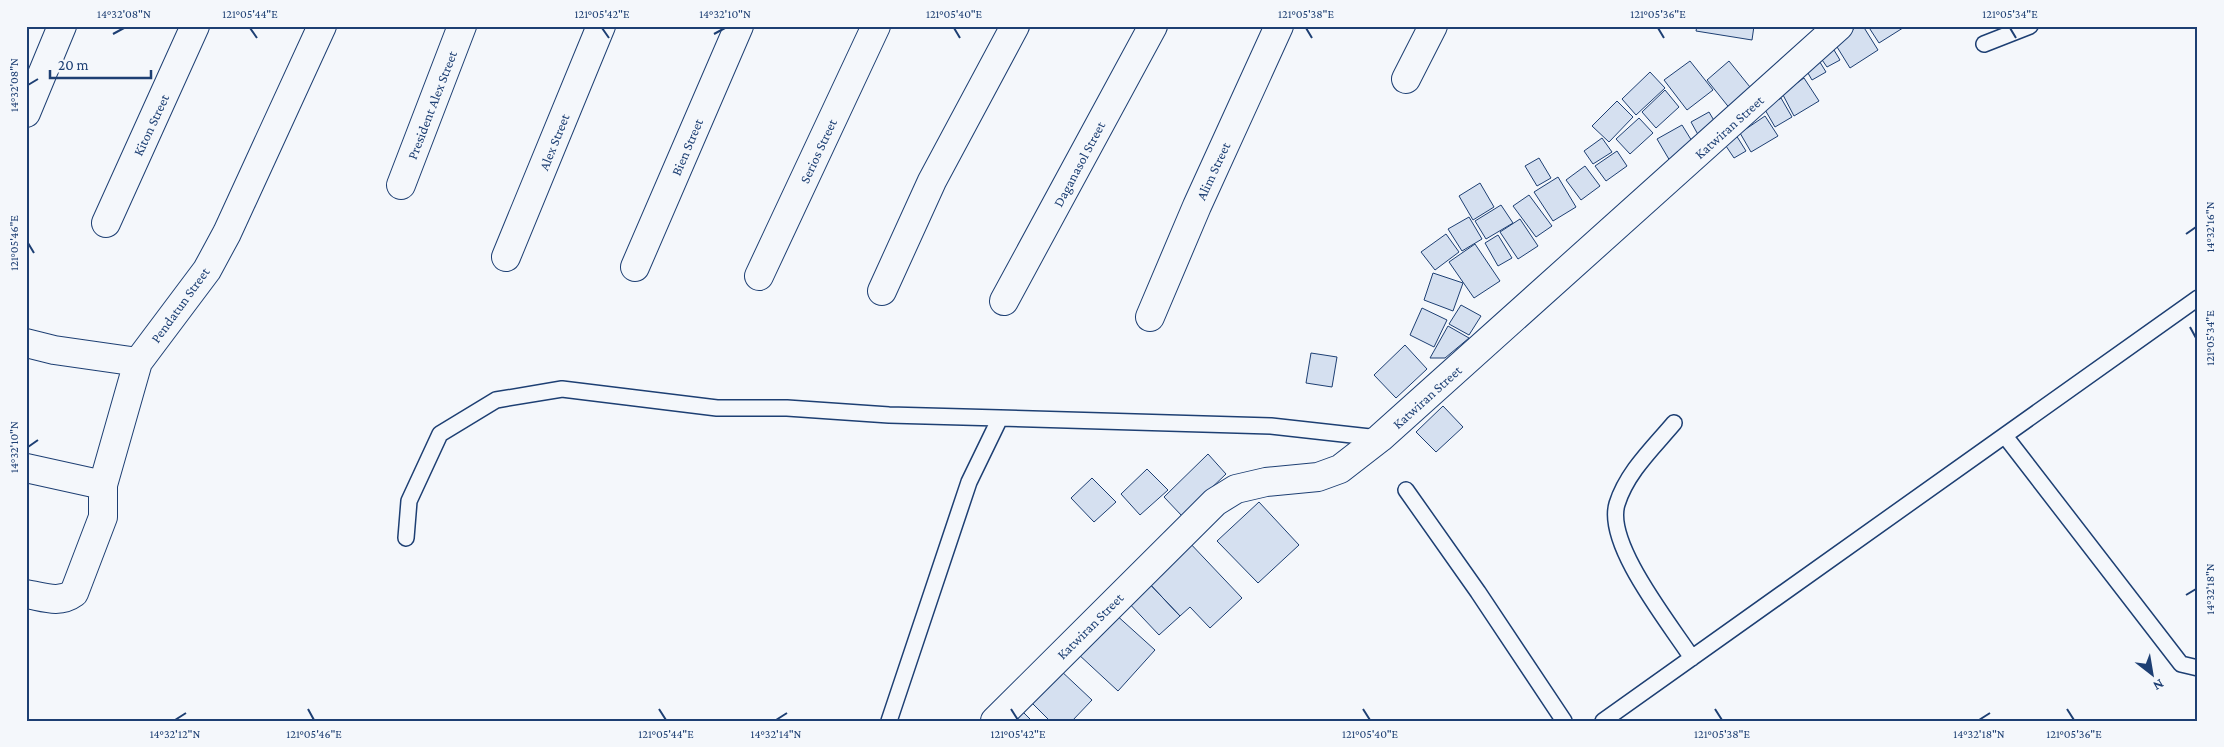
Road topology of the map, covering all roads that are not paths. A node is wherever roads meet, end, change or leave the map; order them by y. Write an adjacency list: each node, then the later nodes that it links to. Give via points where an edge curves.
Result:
1 (62, 26): 16 (street)
2 (195, 26): 18 (street, Kiton Street)
3 (322, 26): 27 (street, Pendatun Street, via 207,270)
4 (462, 26): 17 (street, President Alex Street)
5 (601, 26): 19 (street, Alex Street)
6 (740, 26): 20 (street, Bien Street)
7 (876, 26): 21 (street, Serios Street)
8 (1015, 26): 22 (street, via 932,181)
9 (1153, 26): 24 (street, Daganasol Street)
10 (1279, 26): 25 (street, Alim Street)
11 (1432, 26): 15 (street)
12 (1839, 26): 31 (street, Katwiran Street)
13 (2030, 26): 14 (lane)
14 (1984, 44)
15 (1406, 79)
16 (26, 113)
17 (401, 185)
18 (106, 223)
19 (506, 257)
20 (635, 267)
21 (759, 276)
22 (882, 291)
23 (2198, 298): 30 (lane)
24 (1004, 301)
25 (1150, 317)
26 (26, 343): 27 (street)
27 (138, 362): 33 (street, Pendatun Street)
28 (1000, 418): 31 (lane, via 1270,426); 35 (lane, via 717,408 562,389 496,400 440,434 409,502); 39 (lane, via 969,482)
29 (1674, 423): 37 (lane, via 1632,472 1617,505 1617,530 1628,560)
30 (2005, 436): 37 (lane); 38 (lane, via 2181,664)
31 (1380, 438): 40 (street, Katwiran Street, via 1340,468 1318,477 1266,482 1236,489 1215,502)
32 (26, 468): 33 (street)
33 (103, 485): 36 (street, Pendatun Street, via 103,516 74,594 65,600)
34 (1406, 490): 41 (lane)
35 (406, 538)
36 (26, 594)
37 (1692, 658): 42 (lane)
38 (2198, 668)
39 (888, 721)
40 (995, 721)
41 (1564, 721)
42 (1604, 721)

